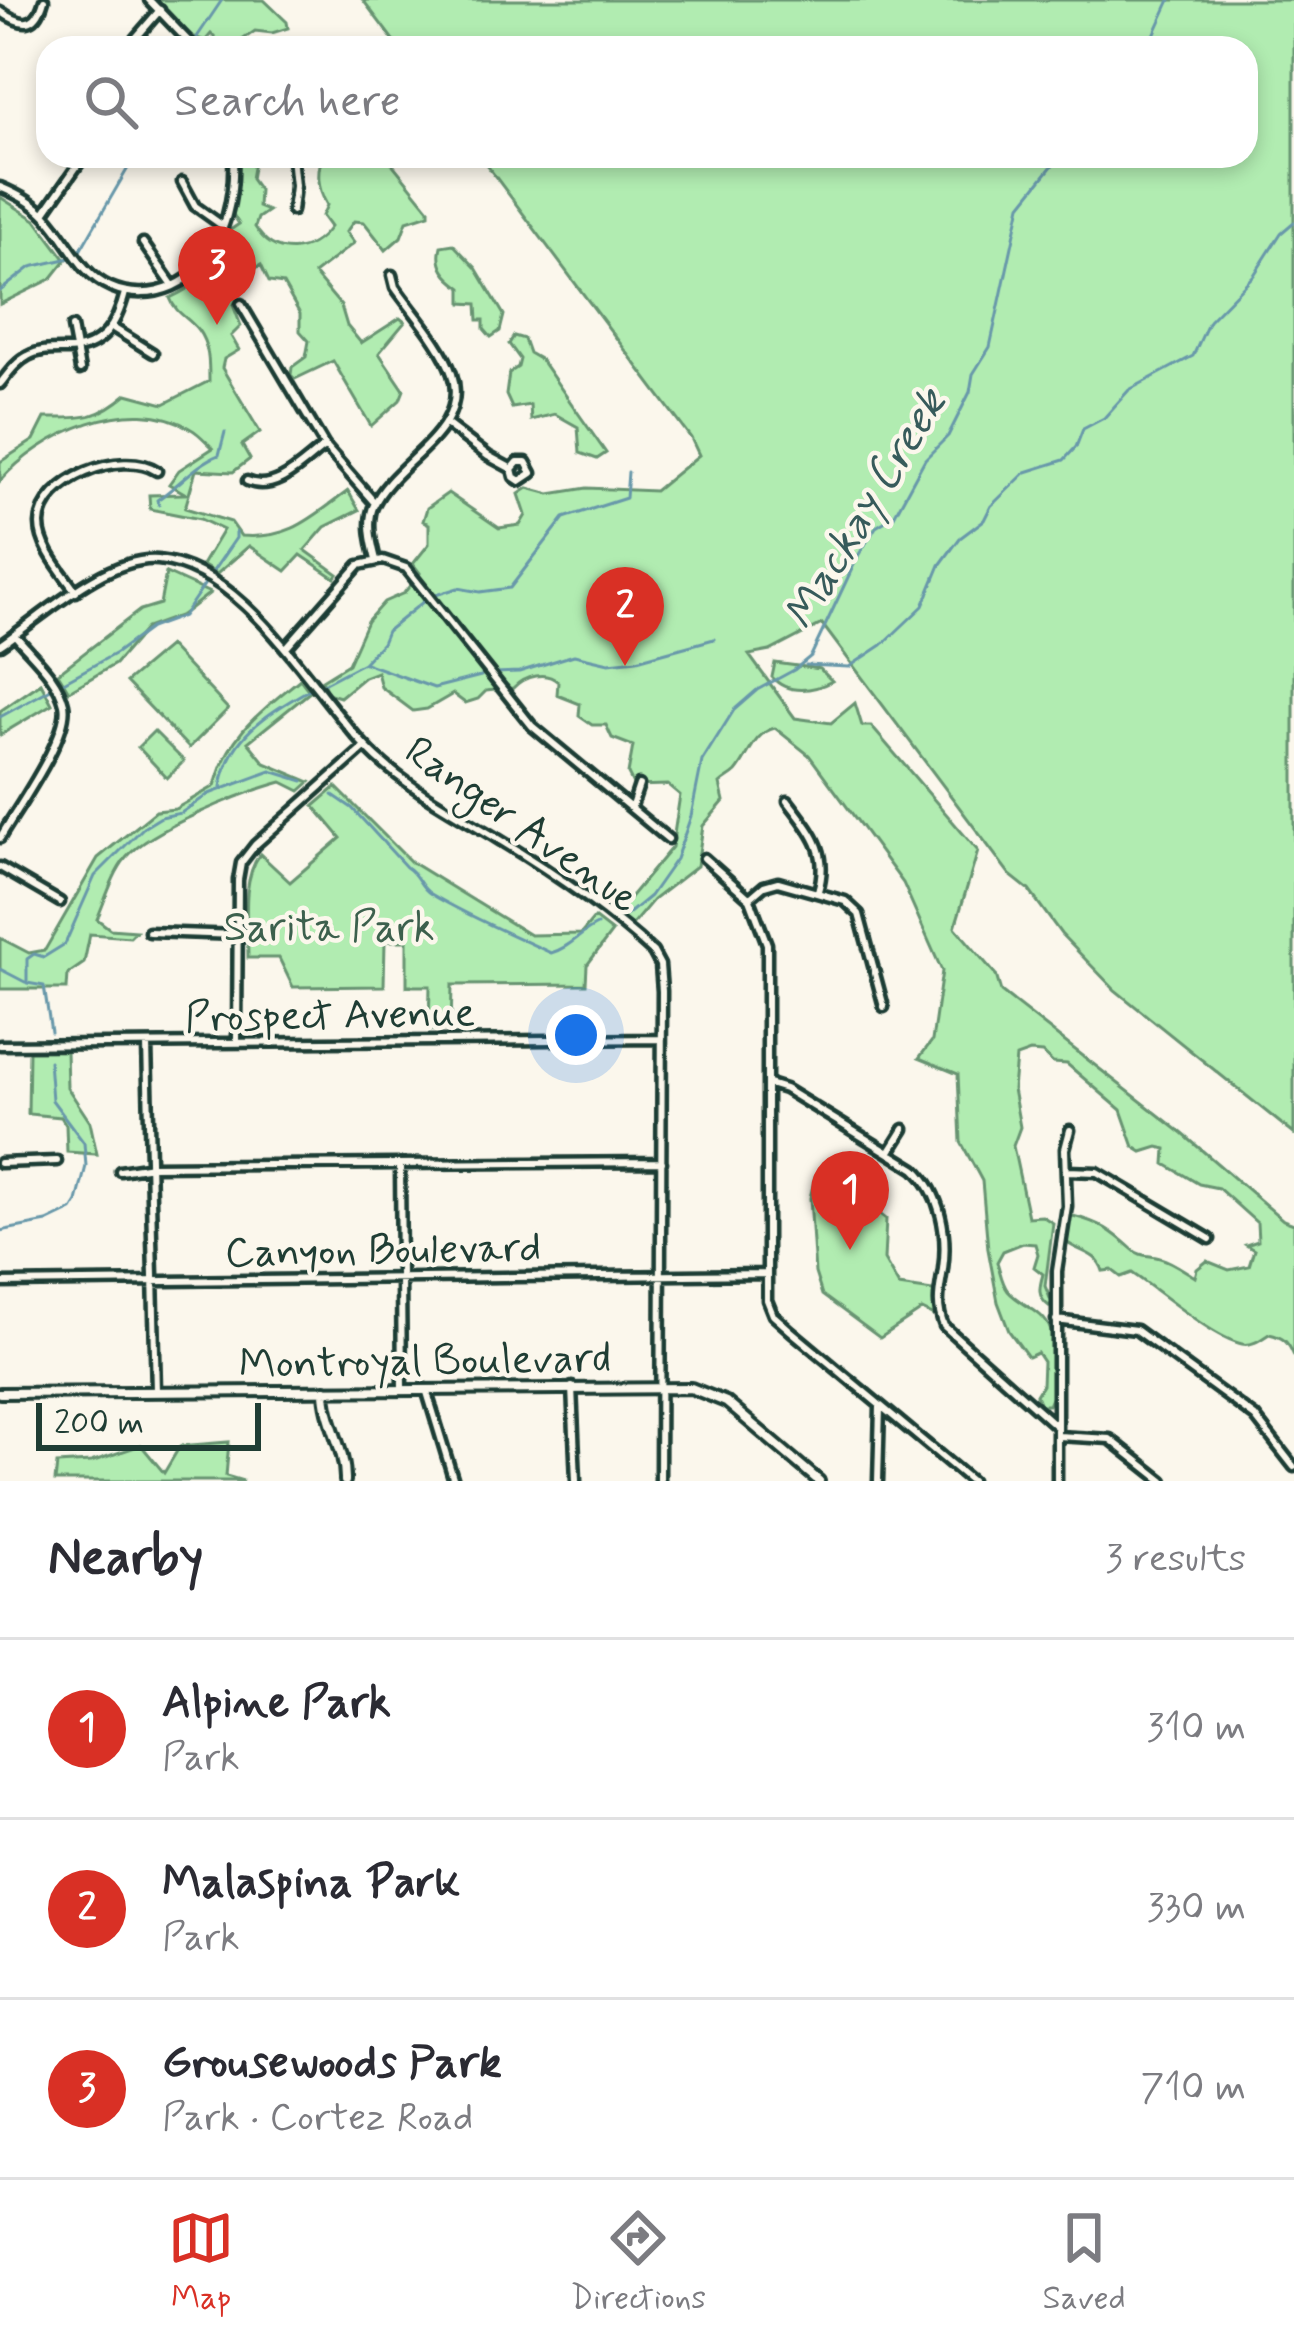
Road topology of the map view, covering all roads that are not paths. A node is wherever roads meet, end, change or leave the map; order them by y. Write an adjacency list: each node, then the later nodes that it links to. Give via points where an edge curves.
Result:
1 (44, 0): 4 (street, via 28,24)
2 (149, 0): 3 (street)
3 (160, 10): 5 (street); 6 (street)
4 (0, 11)
5 (137, 36)
6 (184, 36)
7 (76, 168): 13 (street)
8 (233, 168): 14 (street)
9 (292, 168): 12 (street)
10 (182, 182): 14 (street, via 196,206)
11 (0, 187): 13 (street)
12 (292, 211)
13 (44, 214): 18 (street, via 85,268)
14 (223, 226): 17 (street, via 202,264)
15 (143, 243): 17 (street)
16 (392, 274): 26 (street, via 453,376)
17 (173, 286): 18 (street)
18 (125, 292): 21 (street)
19 (241, 304): 27 (street)
20 (72, 327): 22 (street)
21 (113, 328): 22 (street); 23 (street)
22 (76, 350): 24 (street); 25 (street, via 29,355)
23 (153, 353)
24 (80, 370)
25 (0, 384)
26 (446, 423): 28 (street); 31 (street)
27 (326, 446): 30 (street, via 274,482); 31 (street)
28 (512, 469)
29 (157, 471): 33 (street, via 144,463 112,466 51,496 41,534)
30 (247, 481)
31 (374, 502): 32 (street)
32 (376, 560): 36 (street, via 352,570); 40 (street, via 406,568 532,727)
33 (77, 592): 34 (street); 36 (street, Ranger Avenue, via 128,562 165,561 241,602)
34 (15, 635): 35 (street); 41 (street, via 56,686 65,713)
35 (0, 645)
36 (286, 648): 37 (street, Ranger Avenue)
37 (365, 747): 49 (street, via 245,856); 51 (street, Ranger Avenue, via 649,947 662,972)
38 (639, 785): 40 (street)
39 (788, 801): 45 (street, via 820,843)
40 (632, 806): 42 (street)
41 (0, 838)
42 (668, 839)
43 (704, 858): 46 (street)
44 (0, 867): 47 (street)
45 (818, 891): 46 (street, via 778,882); 50 (street, via 859,914)
46 (750, 898): 55 (street, via 769,962)
47 (60, 902)
48 (149, 932): 49 (street)
49 (238, 934): 52 (street)
50 (884, 1007)
51 (662, 1039): 52 (street, Prospect Avenue); 60 (street, Ranger Avenue)
52 (237, 1044): 54 (street, Prospect Avenue)
53 (0, 1045): 54 (street, Prospect Avenue)
54 (147, 1045): 63 (street)
55 (767, 1084): 58 (street); 67 (street)
56 (904, 1129): 58 (street)
57 (1070, 1130): 65 (street)
58 (889, 1153): 81 (street, via 921,1175 939,1207 944,1326)
59 (57, 1161): 61 (street)
60 (662, 1162): 62 (street); 68 (street, Ranger Avenue)
61 (0, 1163)
62 (400, 1164): 63 (street); 69 (street)
63 (152, 1166): 64 (street); 70 (street)
64 (120, 1171)
65 (1067, 1171): 66 (street, via 1096,1172); 72 (street)
66 (1210, 1239)
67 (767, 1274): 68 (street, Canyon Boulevard); 80 (street, via 773,1315)
68 (662, 1275): 69 (street, Canyon Boulevard); 74 (street, Ranger Avenue)
69 (402, 1278): 70 (street, Canyon Boulevard); 75 (street)
70 (155, 1280): 71 (street, Canyon Boulevard); 78 (street)
71 (0, 1283)
72 (1056, 1321): 81 (street); 82 (street, via 1136,1330 1256,1417)
73 (572, 1387): 74 (street, Montroyal Boulevard); 76 (street, Montroyal Boulevard); 85 (street)
74 (661, 1387): 86 (street, Ranger Avenue); 87 (street, Montroyal Boulevard, via 721,1399)
75 (402, 1389): 76 (street, Montroyal Boulevard); 77 (street, Montroyal Boulevard)
76 (425, 1389): 84 (street)
77 (326, 1390): 78 (street, Montroyal Boulevard); 83 (street)
78 (156, 1391): 79 (street, Montroyal Boulevard)
79 (0, 1393)
80 (880, 1407): 88 (street); 89 (street)
81 (1057, 1431): 90 (street); 91 (street, via 1110,1439)
82 (1294, 1467)
83 (345, 1481)
84 (454, 1481)
85 (576, 1481)
86 (660, 1481)
87 (818, 1481)
88 (878, 1481)
89 (971, 1481)
90 (1058, 1481)
91 (1163, 1481)

